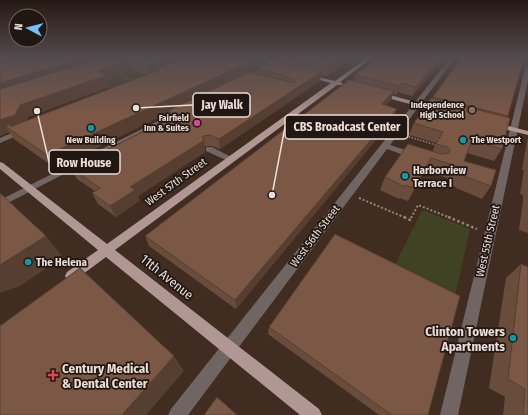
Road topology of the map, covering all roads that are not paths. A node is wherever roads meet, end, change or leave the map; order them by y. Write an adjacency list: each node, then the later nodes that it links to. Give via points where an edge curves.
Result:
1 (252, 77): 6 (street)
2 (315, 77): 7 (main road)
3 (344, 77): 7 (main road, West 57th Street)
4 (438, 77): 10 (street, West 56th Street)
5 (526, 77): 15 (street, West 55th Street)
6 (241, 81)
7 (336, 83): 8 (main road); 20 (main road, West 57th Street)
8 (346, 86)
9 (371, 92): 10 (main road)
10 (418, 104): 12 (main road); 18 (street, West 56th Street)
11 (191, 106): 23 (street)
12 (447, 112)
13 (491, 123): 15 (main road)
14 (29, 129): 17 (street)
15 (514, 129): 16 (main road); 30 (street, West 55th Street)
16 (528, 133)
17 (0, 141)
18 (385, 146): 21 (street); 27 (street, West 56th Street)
19 (210, 149): 20 (street)
20 (231, 159): 25 (main road, West 57th Street)
21 (424, 159)
22 (0, 166): 23 (main road, 11th Avenue)
23 (30, 189): 24 (street); 25 (main road, 11th Avenue)
24 (0, 204)
25 (106, 250): 26 (main road, West 57th Street); 27 (main road, 11th Avenue)
26 (62, 282)
27 (229, 349): 28 (street, West 56th Street); 29 (main road, 11th Avenue)
28 (177, 415)
29 (313, 415)
30 (449, 415)

